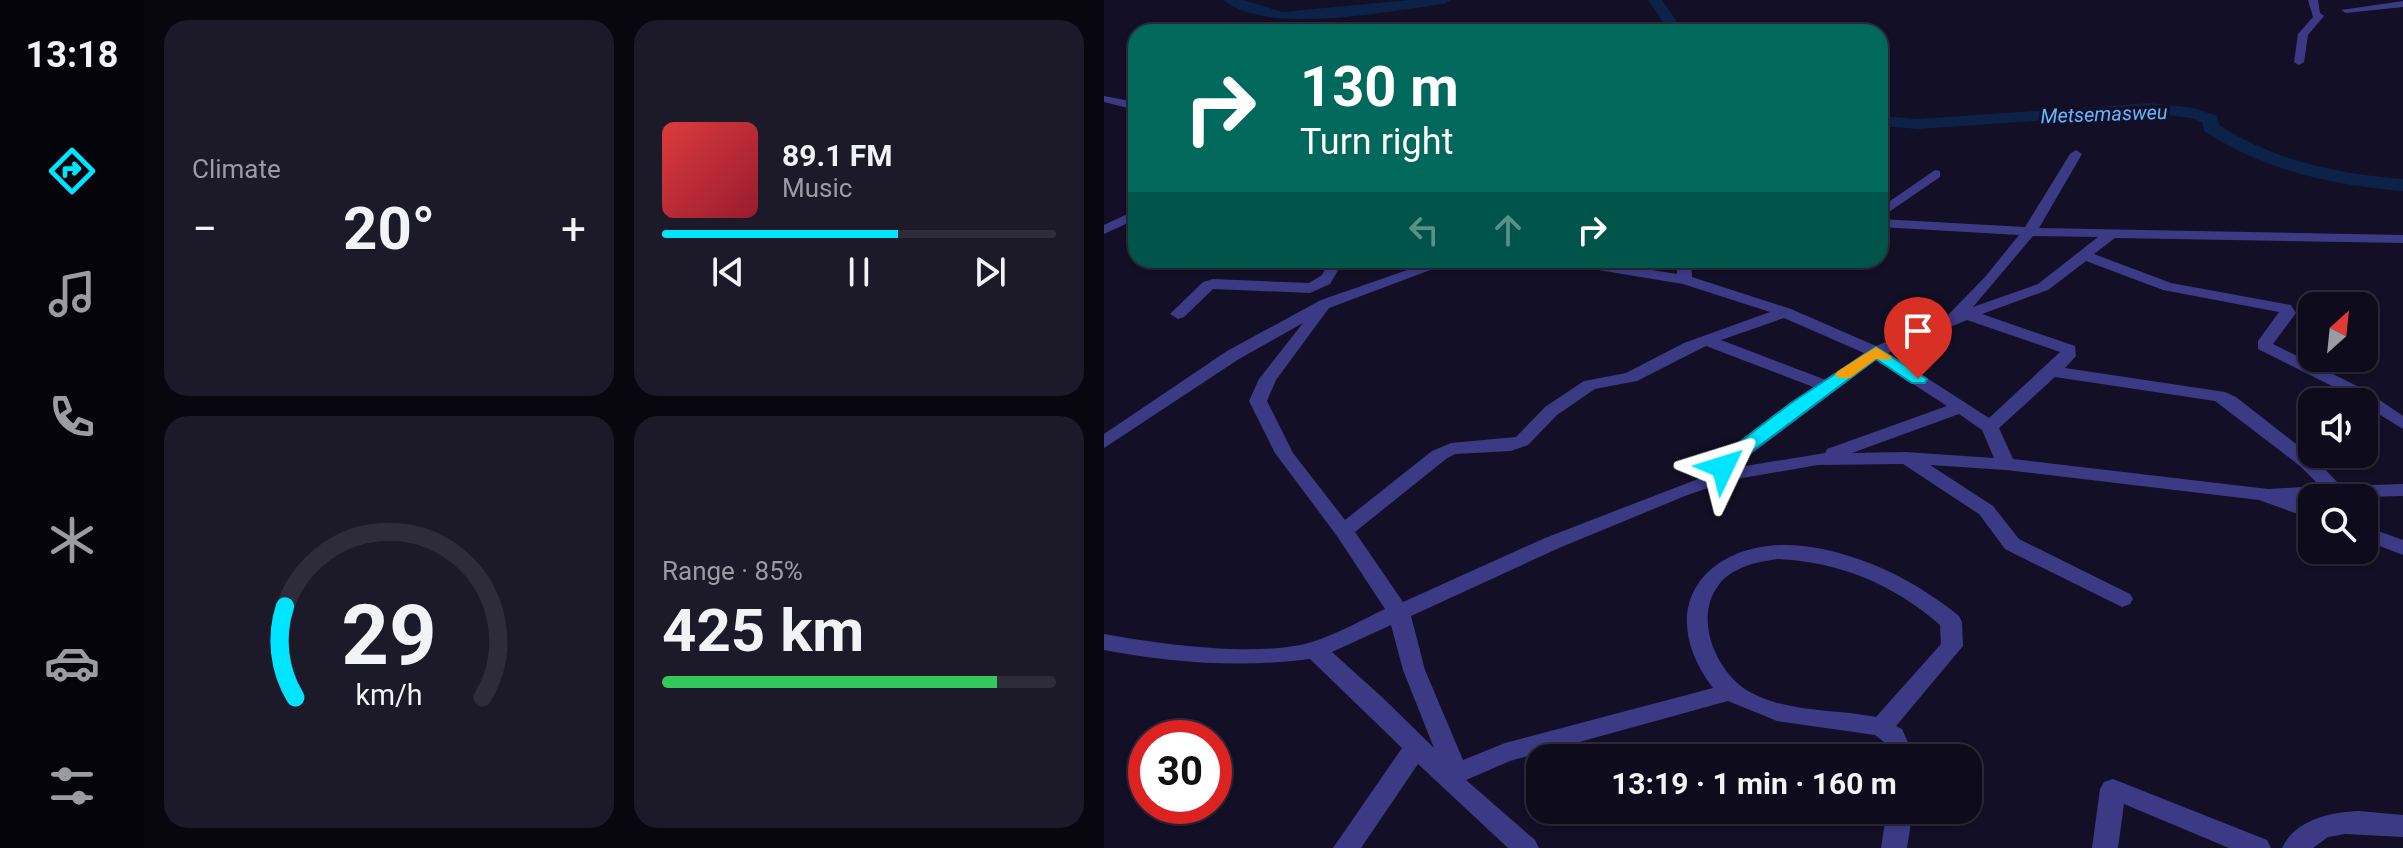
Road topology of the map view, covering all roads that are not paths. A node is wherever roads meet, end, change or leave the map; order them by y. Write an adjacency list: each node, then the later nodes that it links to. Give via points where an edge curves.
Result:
1 (2313, 0): 4 (street, via 2319,16 2303,34)
2 (2403, 4): 3 (street)
3 (2346, 10)
4 (2299, 62)
5 (1104, 99): 6 (street)
6 (1128, 104)
7 (2076, 154): 13 (street, via 2052,201)
8 (1935, 174): 9 (street)
9 (1888, 208)
10 (1128, 218): 12 (street)
11 (1888, 223): 13 (street)
12 (1104, 230)
13 (2028, 232): 14 (street); 26 (street)
14 (2111, 234): 15 (street); 16 (street)
15 (2403, 239)
16 (2086, 256): 25 (street, via 2043,287); 32 (street, via 2168,287 2285,308 2287,317 2264,342 2268,350 2359,394)
17 (1334, 268): 24 (street, via 1329,279 1310,288 1208,285)
18 (1427, 268): 22 (street)
19 (1626, 268): 21 (street)
20 (1684, 268): 21 (street)
21 (1685, 280): 23 (street)
22 (1327, 303): 34 (street, via 1233,355); 45 (street, via 1268,379 1258,401 1303,481)
23 (1785, 312): 27 (street); 28 (street)
24 (1178, 314)
25 (1969, 315): 26 (street); 29 (street, via 2064,346 2068,356)
26 (1949, 321): 28 (street)
27 (1706, 340): 30 (street); 45 (street, via 1631,377 1590,385 1551,411 1522,441 1439,455)
28 (1876, 352): 30 (street); 31 (street)
29 (2052, 371): 33 (street); 39 (street, via 2219,396)
30 (1826, 386): 38 (street, via 1727,461)
31 (1961, 407): 33 (street); 36 (street)
32 (2403, 424)
33 (1990, 427): 37 (street)
34 (1104, 442)
35 (1905, 458): 36 (street); 37 (street); 48 (street, via 1986,510 2012,544)
36 (1818, 459): 38 (street)
37 (2006, 464): 43 (street)
38 (1727, 475): 49 (street, via 1552,543)
39 (2328, 484)
40 (2403, 490): 41 (street)
41 (2378, 491)
42 (2298, 493): 43 (street)
43 (2262, 494): 44 (street)
44 (2298, 508)
45 (1344, 531): 49 (street)
46 (2378, 538): 47 (street)
47 (2403, 548)
48 (2122, 599)
49 (1399, 613): 51 (street); 56 (street)
50 (1104, 642): 51 (street, via 1174,654 1284,655)
51 (1315, 650): 55 (street)
52 (1730, 692): 53 (street, via 1784,713); 53 (street, via 1713,672 1697,621 1710,579 1755,553 1808,553 1910,591 1951,622 1952,646); 56 (street, via 1600,725)
53 (1881, 727): 54 (street)
54 (1897, 744)
55 (1417, 746): 56 (street); 59 (street)
56 (1450, 774): 60 (street)
57 (1898, 824): 61 (street)
58 (2403, 826): 64 (street, via 2327,825 2308,833)
59 (1346, 848)
60 (1526, 848)
61 (1894, 848)
62 (2105, 848): 63 (street, via 2113,789)
63 (2258, 848)
64 (2295, 848)

